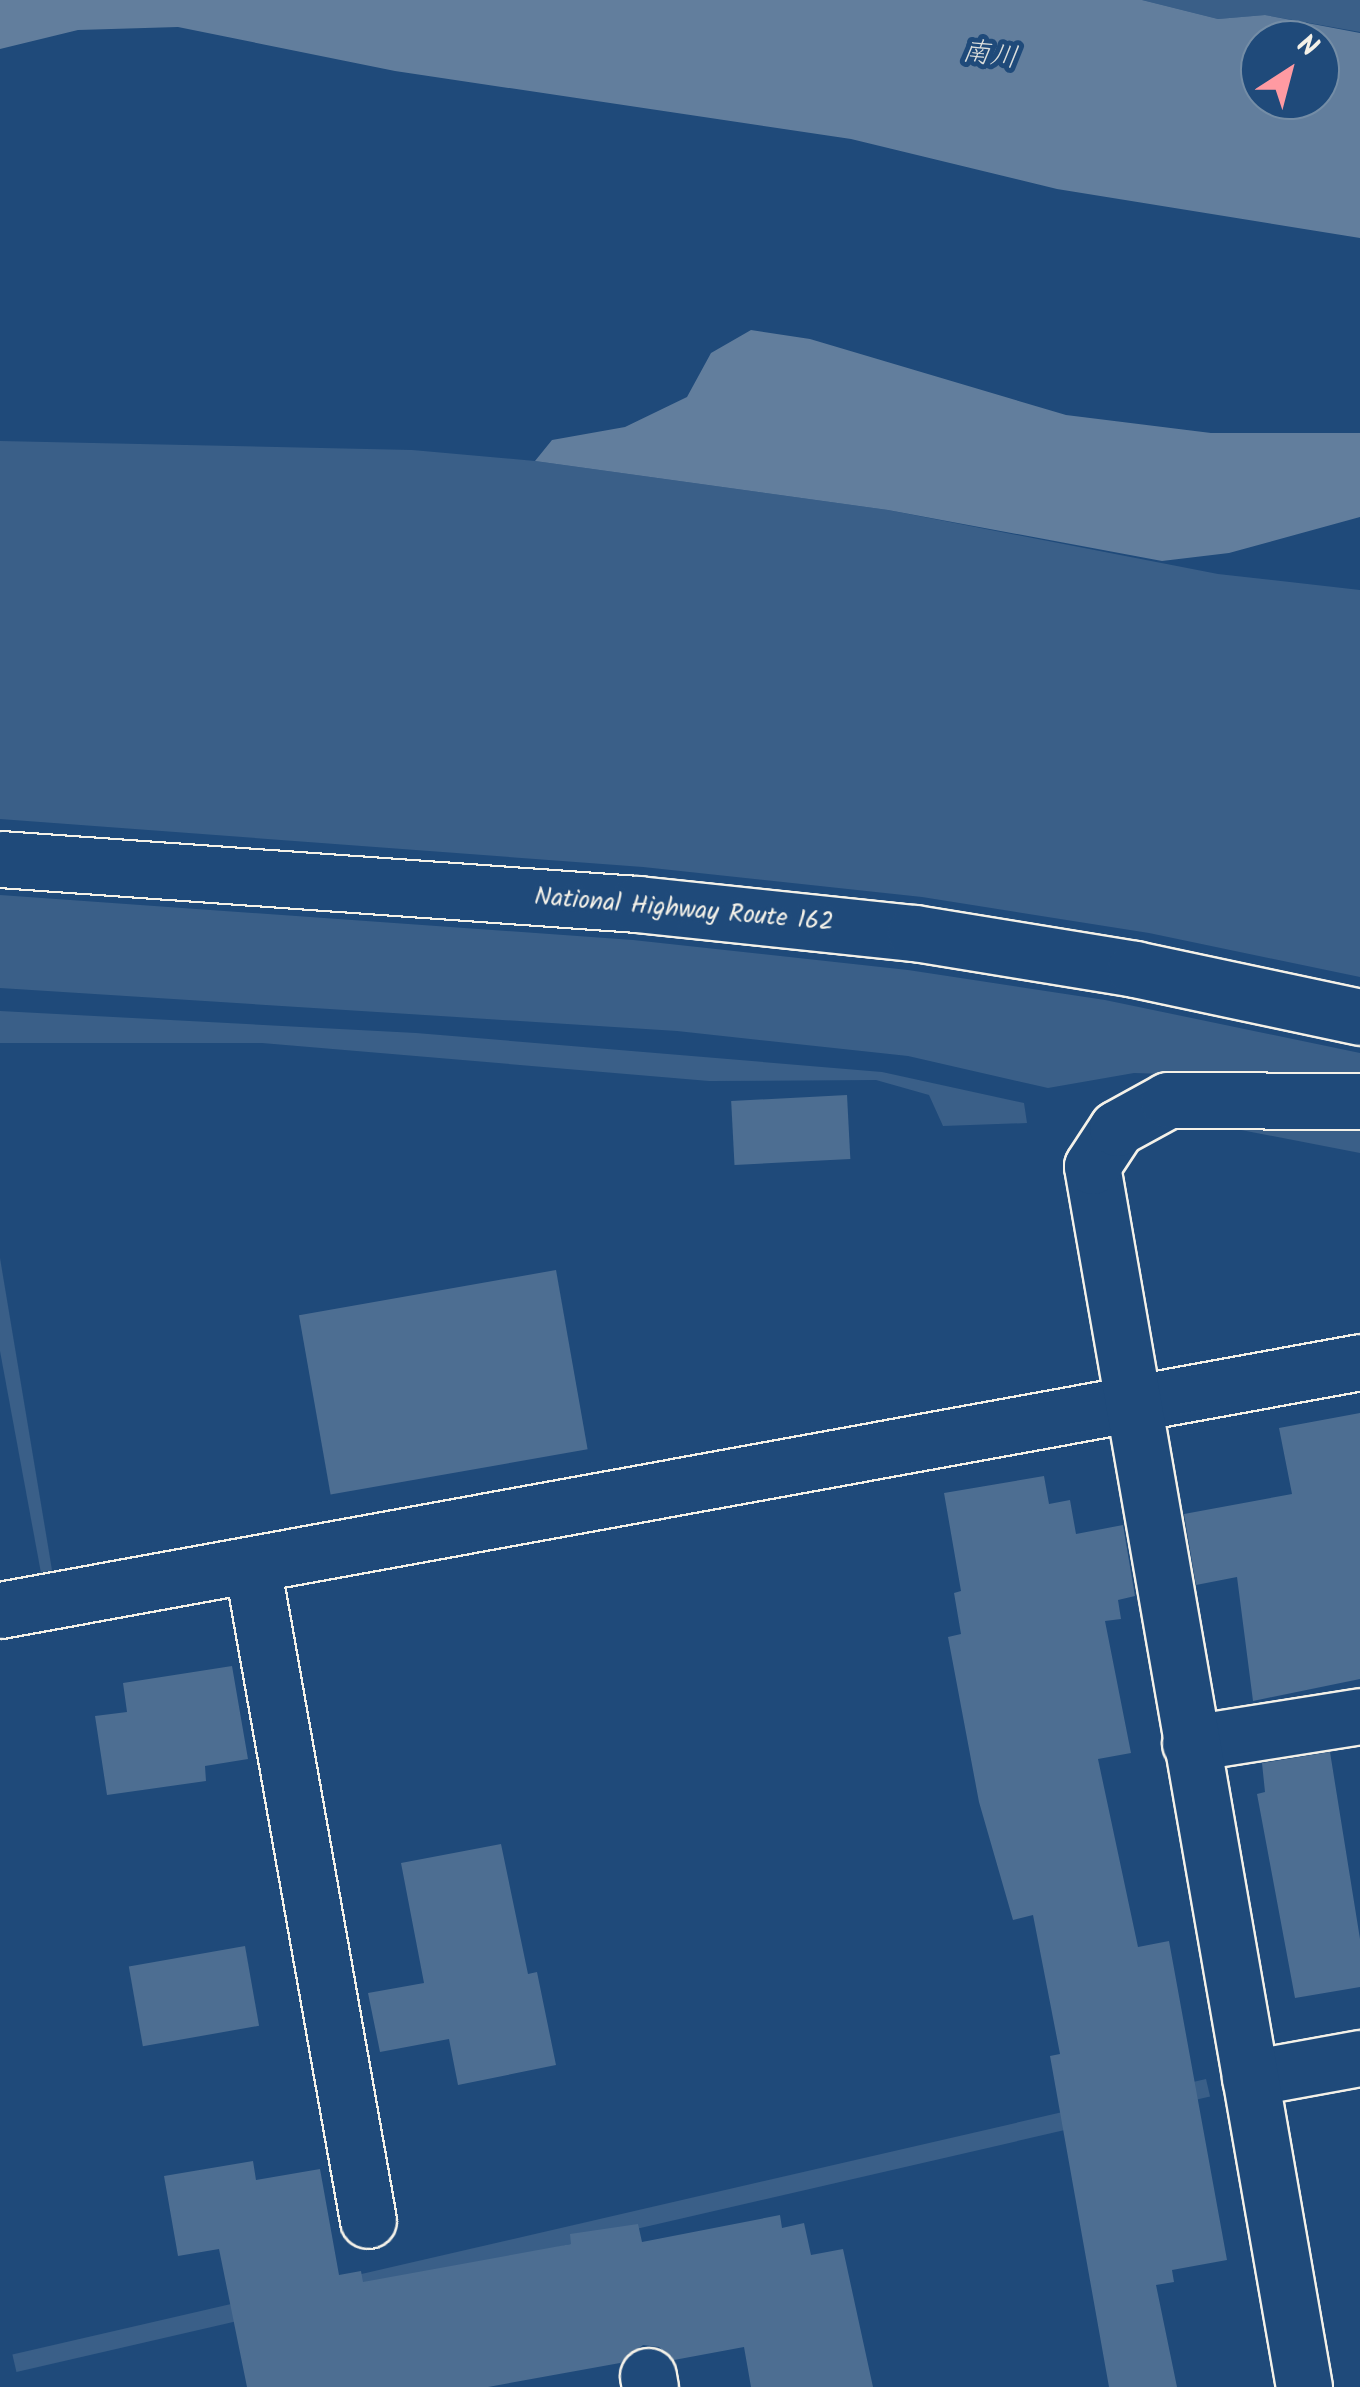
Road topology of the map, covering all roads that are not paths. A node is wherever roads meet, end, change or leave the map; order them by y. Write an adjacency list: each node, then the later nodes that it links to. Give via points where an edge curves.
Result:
1 (0, 859): 2 (main road, National Highway Route 162, via 637,904 915,934 1135,969)
2 (1360, 1017)
3 (1360, 1101): 5 (main road, via 1250,1095 1168,1100 1117,1128 1092,1166)
4 (1360, 1362): 5 (main road)
5 (1133, 1406): 6 (main road); 9 (main road)
6 (252, 1565): 7 (main road); 12 (main road)
7 (0, 1610)
8 (1360, 1716): 9 (main road)
9 (1190, 1743): 11 (main road)
10 (1360, 2058): 11 (main road)
11 (1250, 2078): 13 (main road)
12 (368, 2220)
13 (1304, 2387)

